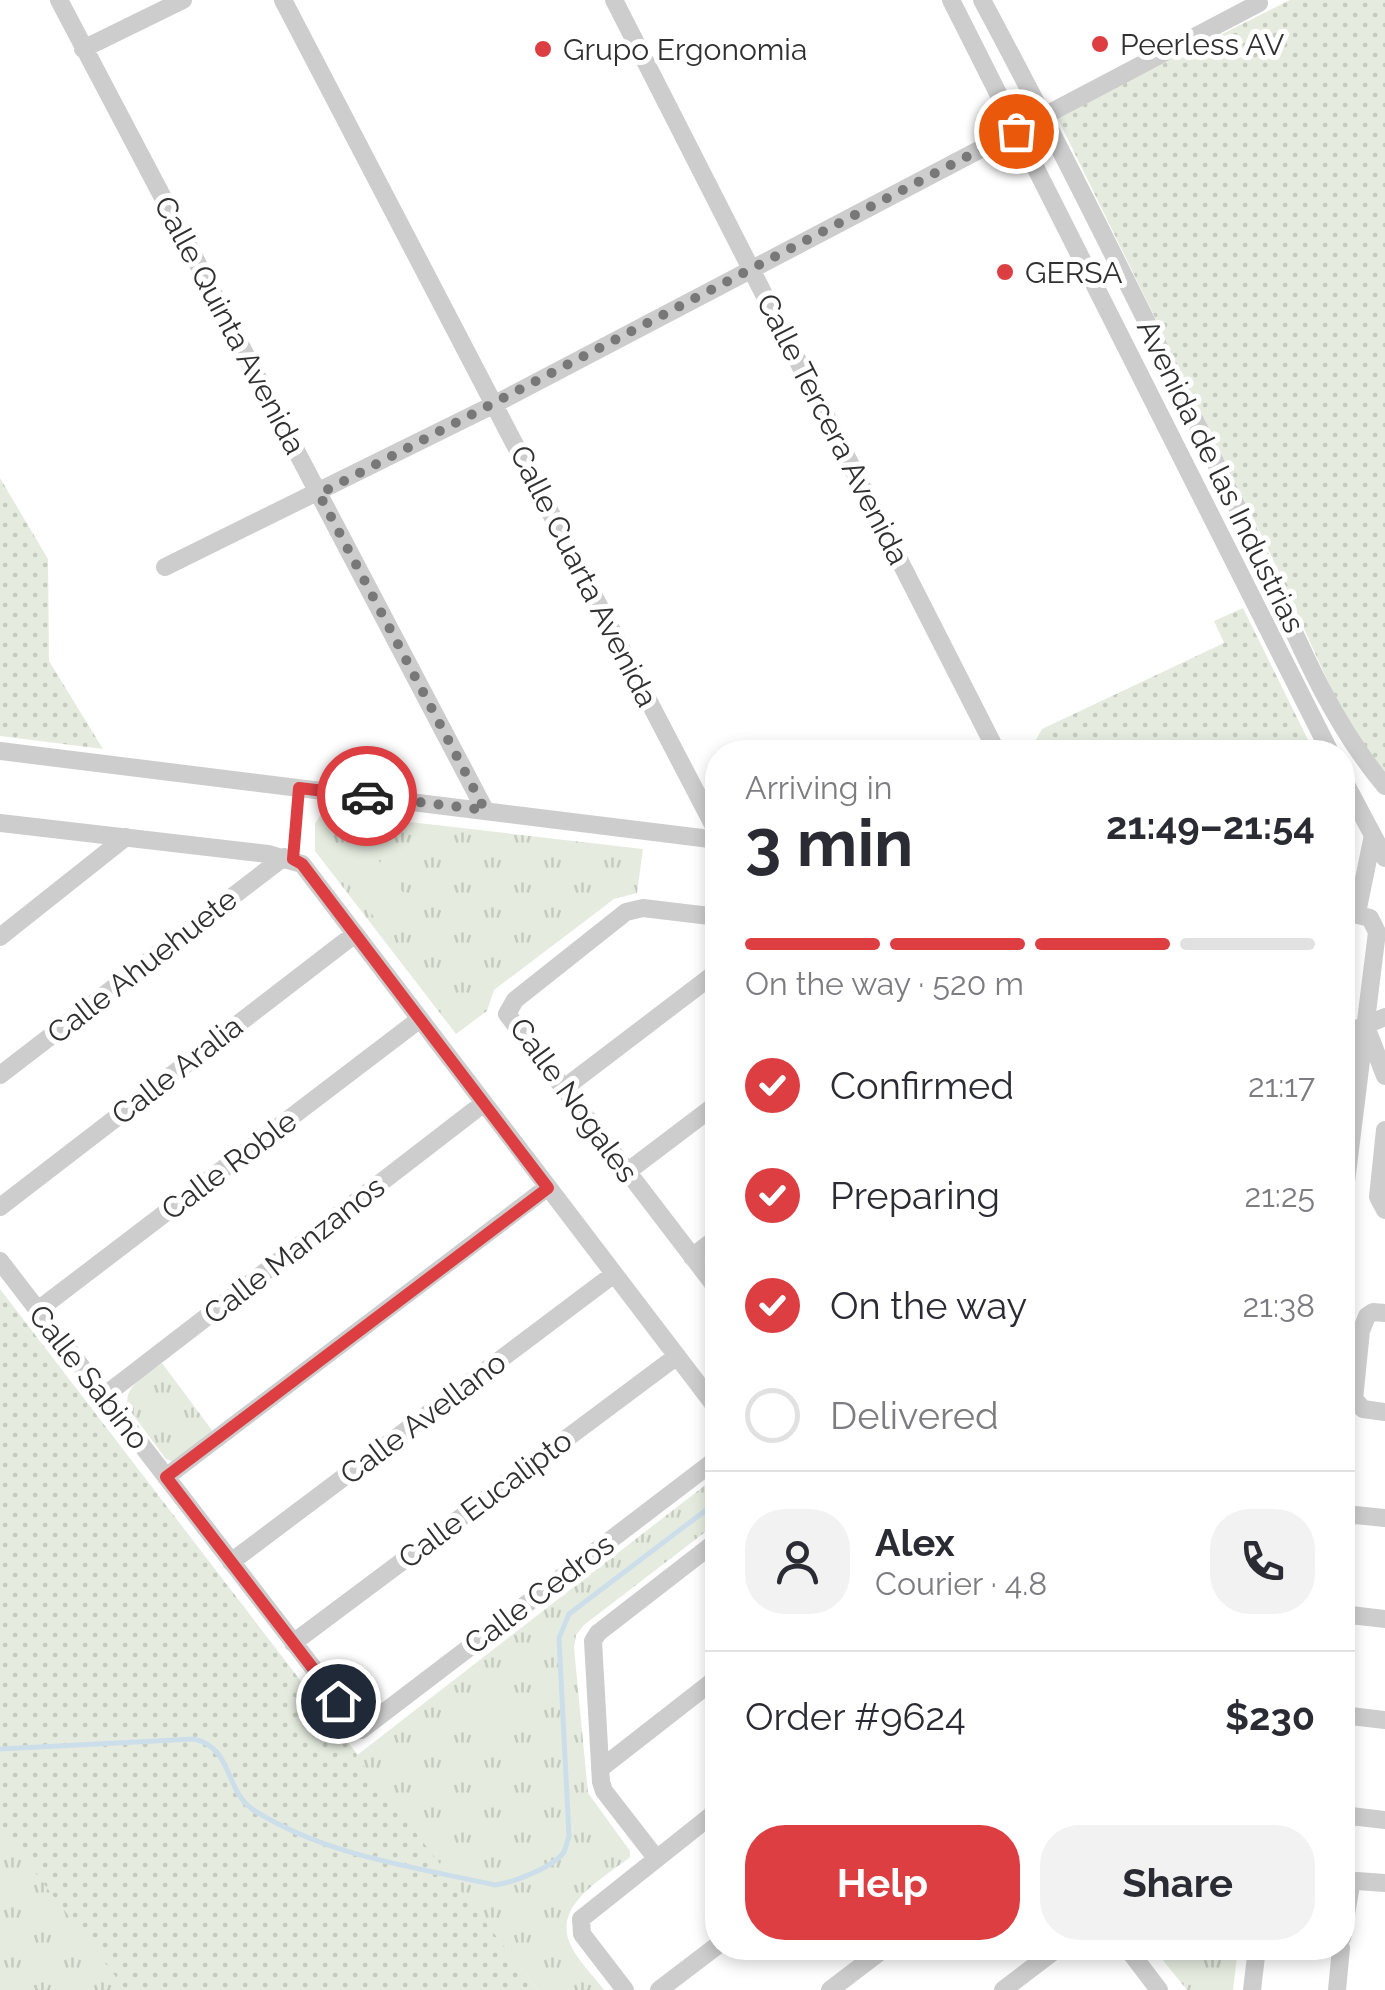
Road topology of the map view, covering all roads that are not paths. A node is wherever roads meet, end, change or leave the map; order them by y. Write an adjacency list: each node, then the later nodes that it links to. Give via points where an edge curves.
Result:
1 (59, 0): 8 (street, Calle Quinta Avenida)
2 (183, 0): 8 (street)
3 (283, 0): 14 (street, Calle Cuarta Avenida)
4 (614, 0): 11 (street, Calle Tercera Avenida)
5 (951, 0): 10 (street, Avenida de las Industrias)
6 (982, 0): 9 (street, Avenida de las Industrias)
7 (1259, 3): 9 (street)
8 (84, 49): 15 (street, Calle Quinta Avenida)
9 (1044, 116): 10 (street); 12 (street, Avenida de las Industrias)
10 (1016, 131): 11 (street); 13 (street, Avenida de las Industrias)
11 (752, 270): 14 (street); 18 (street, Calle Tercera Avenida)
12 (1137, 300): 13 (street); 17 (street, Avenida de las Industrias)
13 (1110, 314): 19 (street, Avenida de las Industrias)
14 (495, 404): 15 (street); 26 (street, Calle Cuarta Avenida)
15 (319, 494): 16 (street); 28 (street, Calle Quinta Avenida)
16 (165, 567)
17 (1342, 726): 20 (street); 21 (street, Avenida de las Industrias)
18 (991, 740)
19 (1323, 740)
20 (1330, 740)
21 (1352, 740)
22 (1355, 744): 24 (street, Avenida de las Industrias)
23 (0, 751): 25 (street)
24 (1385, 786)
25 (299, 788): 28 (street); 33 (lane)
26 (705, 796)
27 (1355, 802): 31 (street)
28 (485, 810): 30 (street)
29 (0, 823): 32 (street)
30 (705, 835)
31 (1372, 835): 34 (street); 36 (street)
32 (126, 838): 33 (street); 41 (street)
33 (289, 858): 40 (street, via 302,864); 48 (street, Calle Ahuehuete)
34 (1385, 858)
35 (1355, 888): 36 (street)
36 (1362, 888): 37 (street)
37 (1355, 902)
38 (1355, 914): 45 (street, via 1370,918 1377,932)
39 (705, 915): 50 (street, Calle Nogales, via 626,912 515,1000 508,1018)
40 (355, 934): 44 (street); 57 (street, Calle Aralia)
41 (0, 937)
42 (705, 981): 50 (street)
43 (1385, 1017): 45 (street)
44 (420, 1019): 51 (street); 64 (street, Calle Roble)
45 (1365, 1025): 46 (street); 47 (street)
46 (1355, 1029)
47 (1374, 1052): 49 (street); 54 (street)
48 (0, 1075)
49 (1385, 1076)
50 (563, 1089): 55 (street, Calle Nogales)
51 (484, 1104): 56 (street); 69 (street, Calle Manzanos)
52 (705, 1113): 55 (street)
53 (1385, 1131): 58 (street)
54 (1355, 1148)
55 (627, 1172): 60 (street, Calle Nogales)
56 (548, 1188): 62 (street); 73 (street)
57 (0, 1206)
58 (1382, 1207)
59 (705, 1247): 60 (street)
60 (692, 1257): 63 (street, Calle Nogales)
61 (0, 1261): 64 (street, Calle Sabino)
62 (614, 1274): 66 (street); 77 (street, Calle Avellano)
63 (705, 1274)
64 (38, 1310): 69 (street, Calle Sabino)
65 (1385, 1313): 67 (street, via 1373,1312 1363,1322)
66 (676, 1356): 68 (street); 80 (street, Calle Eucalipto)
67 (1355, 1382)
68 (705, 1393)
69 (104, 1396): 73 (street, Calle Sabino)
70 (1355, 1397): 71 (street, via 1363,1408)
71 (1385, 1412)
72 (705, 1468): 84 (street, Calle Cedros)
73 (166, 1477): 77 (street, Calle Sabino)
74 (1355, 1515): 75 (street)
75 (1385, 1518)
76 (705, 1550): 85 (street, via 594,1637)
77 (231, 1562): 80 (street, Calle Sabino)
78 (1355, 1615): 79 (street)
79 (1385, 1618)
80 (293, 1642): 84 (street, Calle Sabino)
81 (705, 1687): 85 (street)
82 (1355, 1717): 83 (street)
83 (1385, 1720)
84 (361, 1730)
85 (600, 1769): 89 (street, via 604,1791)
86 (1355, 1817): 88 (street)
87 (705, 1820): 89 (street)
88 (1385, 1820)
89 (656, 1858): 98 (street, via 585,1913 580,1924)
90 (1355, 1882): 91 (street)
91 (1385, 1883)
92 (705, 1955): 99 (street)
93 (869, 1960): 100 (street)
94 (1042, 1960): 101 (street)
95 (1136, 1960): 102 (street)
96 (1256, 1960): 103 (street)
97 (1341, 1960): 104 (street)
98 (625, 1990)
99 (659, 1990)
100 (830, 1990)
101 (1003, 1990)
102 (1159, 1990)
103 (1252, 1990)
104 (1337, 1990)

